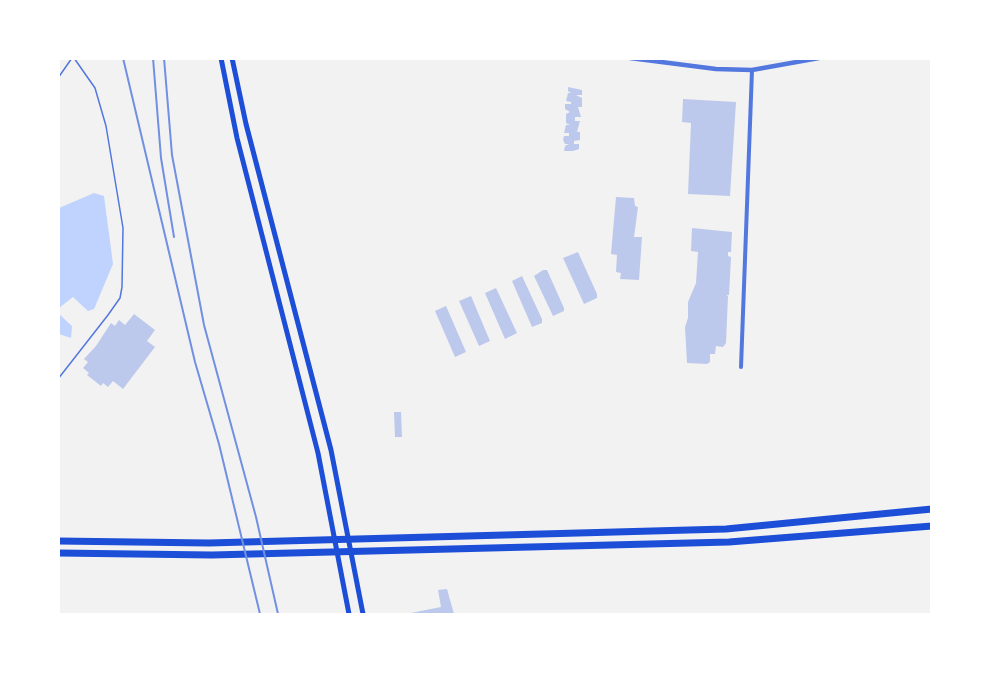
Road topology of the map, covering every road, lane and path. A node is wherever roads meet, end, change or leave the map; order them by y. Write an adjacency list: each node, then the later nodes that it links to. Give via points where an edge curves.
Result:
1 (73, 58): 7 (lane); 9 (lane, via 95,88 106,126 123,228 122,287 114,307)
2 (221, 58): 14 (main road, via 237,138 318,453)
3 (232, 58): 15 (main road, via 331,450)
4 (630, 58): 6 (street)
5 (819, 58): 6 (street)
6 (752, 70): 8 (street)
7 (58, 78)
8 (741, 367)
9 (58, 379)
10 (932, 509): 12 (highway, via 726,529 199,542)
11 (932, 526): 13 (highway, via 729,542 199,555)
12 (58, 541)
13 (58, 553)
14 (350, 615)
15 (363, 615)

